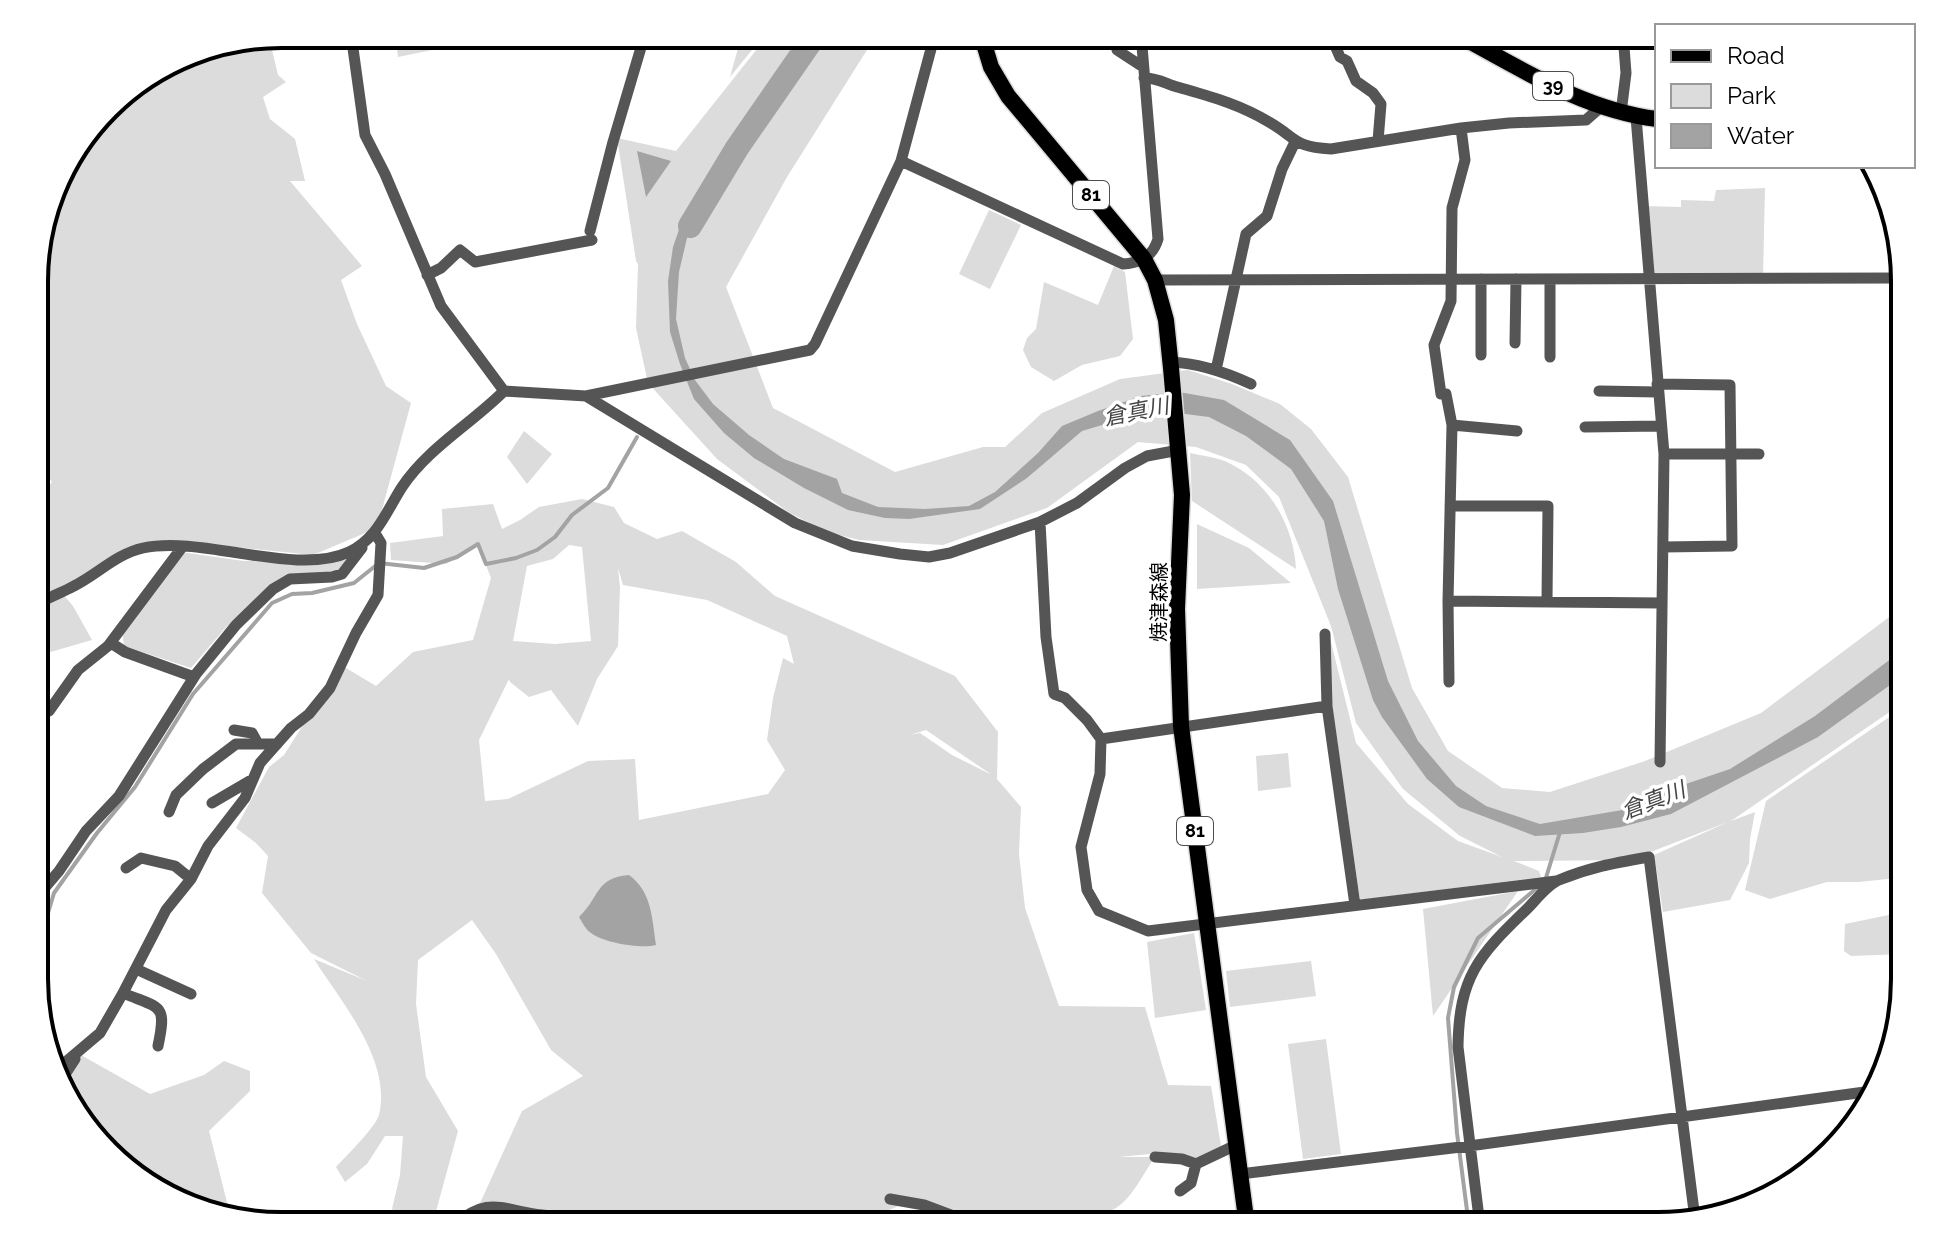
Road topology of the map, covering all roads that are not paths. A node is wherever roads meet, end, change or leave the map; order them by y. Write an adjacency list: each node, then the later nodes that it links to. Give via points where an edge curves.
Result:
1 (353, 48): 19 (street, via 365,135)
2 (641, 48): 19 (street, via 591,236 475,262 460,250)
3 (931, 48): 17 (street)
4 (985, 48): 18 (main road, 焼津森線 / 81, via 1008,96)
5 (1117, 48): 10 (street)
6 (1142, 48): 10 (street)
7 (1336, 48): 15 (street, via 1356,81 1381,104)
8 (1482, 48): 11 (main road, 39, via 1573,97)
9 (1624, 48): 12 (street)
10 (1144, 72): 16 (street, via 1218,97 1271,123); 18 (street, via 1158,239)
11 (1602, 106): 12 (main road, 39); 14 (street, via 1586,120)
12 (1628, 115): 13 (main road, 39); 20 (street)
13 (1655, 119)
14 (1461, 128): 15 (street); 22 (street, via 1465,160 1452,208)
15 (1378, 141): 16 (street, via 1331,149)
16 (1295, 142): 27 (street, via 1267,216 1246,234)
17 (901, 161): 18 (street, via 1123,264); 37 (street, via 810,350)
18 (1144, 259): 26 (main road, 焼津森線 / 81)
19 (427, 275): 35 (street, via 441,306)
20 (1648, 278): 21 (street); 25 (street); 34 (street)
21 (1891, 278)
22 (1452, 279): 23 (street); 27 (street); 38 (street, via 1451,301 1434,345)
23 (1481, 279): 24 (street); 29 (street)
24 (1516, 279): 25 (street); 28 (street)
25 (1550, 279): 30 (street)
26 (1155, 280): 27 (street); 31 (main road, 焼津森線 / 81)
27 (1234, 281): 32 (street)
28 (1515, 343)
29 (1481, 355)
30 (1550, 357)
31 (1171, 365): 32 (street, via 1191,363); 42 (main road, 焼津森線 / 81)
32 (1216, 370): 33 (street)
33 (1251, 384)
34 (1658, 388): 36 (street); 39 (street); 43 (street, via 1730,385)
35 (504, 391): 37 (street); 48 (street, via 411,475)
36 (1599, 391)
37 (586, 396): 47 (street, via 795,523 852,546 929,557)
38 (1452, 425): 41 (street); 46 (street)
39 (1661, 426): 40 (street); 44 (street)
40 (1585, 427)
41 (1517, 431)
42 (1178, 442): 47 (street, via 1125,468); 62 (main road, 焼津森線 / 81)
43 (1731, 453): 44 (street); 45 (street); 51 (street, via 1732,546)
44 (1664, 454): 51 (street)
45 (1759, 454)
46 (1450, 506): 53 (street, via 1548,506); 54 (street)
47 (1040, 522): 64 (street, via 1054,694 1065,698)
48 (375, 533): 49 (street); 66 (street, via 381,543 378,595 330,688)
49 (364, 544): 50 (street, via 345,554 315,559); 58 (street, via 342,574 290,579 273,589)
50 (183, 546): 52 (street, via 127,553); 57 (street)
51 (1663, 547): 55 (street)
52 (48, 599)
53 (1547, 600): 54 (street); 55 (street)
54 (1448, 601): 59 (street)
55 (1662, 603): 67 (street)
56 (1325, 634): 60 (street)
57 (111, 643): 58 (street); 61 (street, via 78,670)
58 (194, 677): 74 (street, via 119,796)
59 (1449, 682)
60 (1327, 706): 62 (street); 75 (street)
61 (48, 711)
62 (1181, 726): 64 (street); 76 (main road, 焼津森線 / 81)
63 (234, 730): 65 (street, via 252,733)
64 (1101, 739): 76 (street, via 1100,774 1081,847 1087,890 1099,911 1148,931)
65 (258, 744): 66 (street); 70 (street, via 236,744 203,769 176,795)
66 (277, 744): 68 (street)
67 (1660, 762)
68 (254, 778): 69 (street); 72 (street)
69 (212, 803)
70 (169, 812)
71 (126, 868): 72 (street, via 141,858 175,866)
72 (191, 879): 77 (street, via 166,910)
73 (1553, 882): 75 (street); 85 (street, via 1585,869 1649,857); 87 (street, via 1491,944 1465,988 1458,1047)
74 (48, 884)
75 (1355, 905): 76 (street)
76 (1208, 925): 86 (main road, 焼津森線 / 81)
77 (136, 969): 78 (street); 79 (street)
78 (123, 993): 80 (street, via 159,1008 164,1018); 81 (street, via 100,1033)
79 (191, 994)
80 (158, 1046)
81 (81, 1050): 82 (street); 83 (street)
82 (64, 1063)
83 (67, 1071)
84 (1861, 1092): 85 (street)
85 (1682, 1117): 87 (street); 93 (street)
86 (1236, 1145): 89 (street); 90 (main road, 焼津森線 / 81)
87 (1467, 1146): 90 (street); 98 (street)
88 (1155, 1157): 89 (street)
89 (1196, 1164): 91 (street, via 1191,1183)
90 (1240, 1174): 97 (main road, 焼津森線 / 81)
91 (1180, 1191)
92 (890, 1199): 96 (street)
93 (1694, 1209)
94 (471, 1212): 95 (street, via 496,1205)
95 (528, 1212)
96 (943, 1212)
97 (1245, 1212)
98 (1478, 1212)

